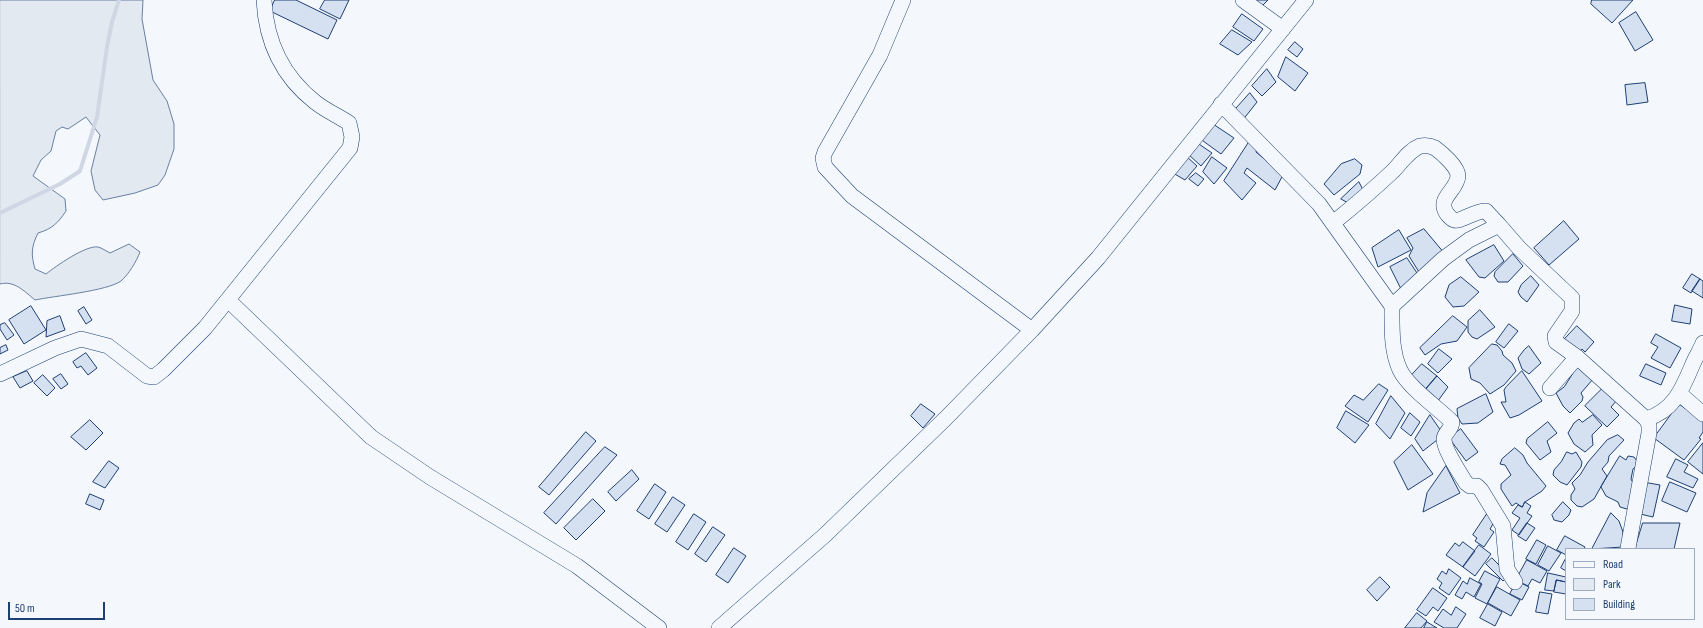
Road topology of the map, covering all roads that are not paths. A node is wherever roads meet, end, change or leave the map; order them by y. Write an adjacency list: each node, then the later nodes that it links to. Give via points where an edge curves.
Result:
1 (264, 0): 9 (street, via 271,42 292,81 315,102 349,123 352,137 350,148)
2 (903, 0): 11 (street, via 880,55 825,152 825,167 852,196)
3 (1243, 0): 5 (street)
4 (1306, 0): 5 (street)
5 (1283, 29): 6 (street)
6 (1221, 104): 7 (street, via 1320,204); 11 (street, via 1098,258)
7 (1333, 223): 8 (street, via 1394,170 1408,154 1420,146 1427,145 1435,149 1457,173 1458,178 1443,204 1449,217 1458,220 1486,211); 10 (street)
8 (1499, 225): 10 (street, via 1469,240 1443,259); 13 (street, via 1519,248 1570,295 1572,311 1555,338 1556,342)
9 (228, 300): 14 (street, via 205,328 154,377 146,376 108,346 82,339 55,348); 21 (street, via 371,437 430,477 577,566)
10 (1392, 306): 20 (street, via 1394,351 1400,370 1416,390 1452,422 1445,435 1445,445 1466,483 1482,490 1503,526 1507,569)
11 (1032, 330): 22 (street, via 946,418 825,535)
12 (1703, 343): 16 (street)
13 (1578, 357): 15 (street); 18 (street)
14 (0, 374)
15 (1550, 388)
16 (1680, 394): 17 (street); 18 (street, via 1669,407 1655,417)
17 (1703, 414)
18 (1646, 419): 19 (street, via 1650,433)
19 (1628, 548)
20 (1515, 582)
21 (659, 628)
22 (719, 628)

